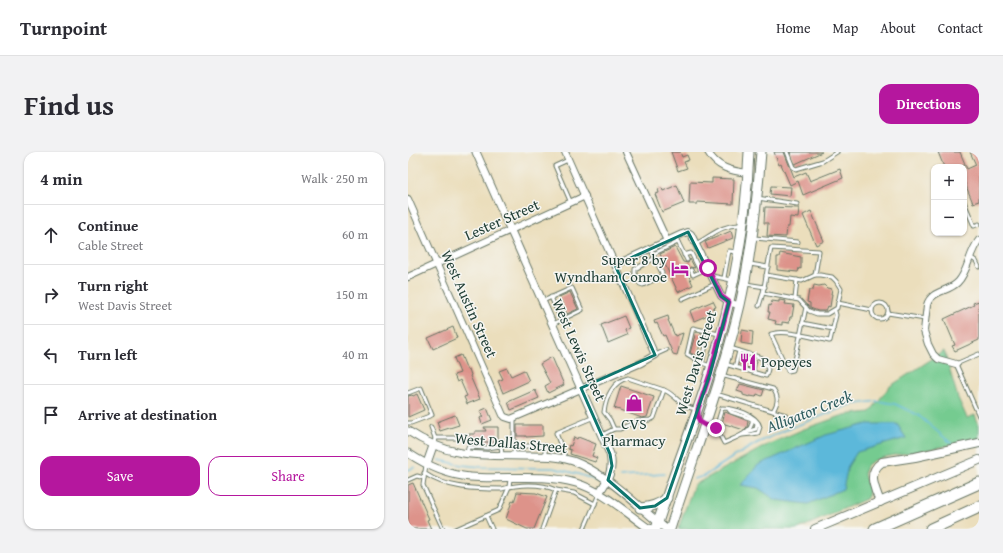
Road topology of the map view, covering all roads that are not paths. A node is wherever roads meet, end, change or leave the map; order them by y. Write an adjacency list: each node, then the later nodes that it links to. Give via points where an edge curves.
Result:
1 (476, 152): 19 (street, West Lewis Street)
2 (565, 152): 9 (street)
3 (626, 152): 23 (street)
4 (708, 152): 10 (street, via 714,162 725,169)
5 (750, 152): 10 (main road, West Davis Street)
6 (761, 152): 12 (main road, West Davis Street)
7 (787, 152): 8 (lane, via 796,169 823,161)
8 (837, 152)
9 (569, 159): 11 (street); 14 (lane, via 555,166)
10 (748, 173): 12 (main road, via 754,179 753,186); 18 (main road, West Davis Street)
11 (585, 196): 14 (street, Lester Street); 34 (street)
12 (758, 198): 15 (lane); 20 (main road, West Davis Street)
13 (408, 199): 32 (street, West Austin Street)
14 (572, 203): 19 (street, Lester Street)
15 (797, 204)
16 (967, 209): 17 (lane, via 974,226)
17 (979, 224)
18 (742, 226): 25 (lane, via 725,227); 27 (main road, West Davis Street)
19 (512, 230): 32 (street, Lester Street); 54 (street, West Lewis Street)
20 (752, 238): 24 (lane); 33 (main road, West Davis Street)
21 (677, 239): 23 (street); 25 (street, via 688,232 692,234); 26 (lane); 28 (lane)
22 (979, 240): 29 (street)
23 (667, 241): 26 (street)
24 (798, 242)
25 (696, 244): 37 (street)
26 (652, 251): 30 (lane); 34 (street)
27 (738, 252): 44 (lane, via 728,251); 46 (main road, West Davis Street)
28 (684, 255): 31 (lane); 39 (lane, via 691,253)
29 (970, 257): 36 (lane, via 976,260); 63 (street, via 958,282 930,297)
30 (655, 258): 30 (lane, via 661,275 643,285 640,284 635,269)
31 (687, 260)
32 (436, 264): 43 (street, Lester Street); 96 (street, West Austin Street, via 503,415)
33 (748, 264): 35 (lane); 47 (main road, West Davis Street)
34 (615, 265): 77 (street)
35 (768, 267): 40 (lane); 41 (lane, via 772,247 819,251)
36 (979, 267)
37 (708, 268): 39 (lane); 42 (street)
38 (691, 270): 39 (lane, via 694,275)
39 (700, 271)
40 (766, 275): 45 (lane); 49 (lane)
41 (815, 275): 45 (lane, via 803,281); 56 (lane, via 832,277 836,281 841,289)
42 (712, 276): 44 (lane); 48 (street)
43 (408, 277)
44 (724, 278): 46 (lane)
45 (797, 280): 53 (lane)
46 (733, 281): 55 (main road, West Davis Street)
47 (744, 283): 49 (lane); 57 (main road, West Davis Street)
48 (715, 284): 52 (lane); 55 (street, via 721,296)
49 (765, 287): 50 (lane)
50 (763, 293): 53 (lane); 58 (lane)
51 (552, 297): 54 (lane); 64 (lane); 64 (lane, via 572,288 582,310)
52 (682, 299)
53 (794, 299): 59 (lane, via 801,301)
54 (543, 301): 66 (street, West Lewis Street)
55 (729, 302): 57 (street); 69 (main road, West Davis Street)
56 (838, 303): 60 (lane); 61 (lane)
57 (740, 306): 71 (main road, West Davis Street)
58 (758, 306)
59 (806, 307): 60 (lane, via 813,313 822,315); 65 (lane)
60 (835, 310): 67 (lane)
61 (872, 310): 62 (lane, via 872,315 878,319 884,318); 62 (lane, via 880,303 885,305)
62 (888, 313): 63 (lane)
63 (925, 319): 80 (street, via 924,331 933,354 940,360)
64 (561, 320): 66 (lane)
65 (802, 323): 67 (lane); 70 (lane)
66 (553, 324): 84 (street, West Lewis Street)
67 (833, 328): 70 (lane, via 830,341)
68 (709, 332): 69 (lane); 72 (lane); 78 (lane, via 693,328 686,352)
69 (721, 334): 75 (main road, West Davis Street)
70 (800, 336): 70 (lane, via 778,332 771,334 788,371 793,370)
71 (728, 348): 74 (lane); 79 (main road, West Davis Street)
72 (705, 349): 75 (lane); 78 (lane)
73 (666, 350): 77 (lane)
74 (739, 351): 82 (lane); 82 (lane, via 762,358 768,369 766,376)
75 (716, 352): 81 (main road, West Davis Street)
76 (979, 354): 80 (lane)
77 (655, 356): 84 (street)
78 (702, 363): 81 (lane)
79 (724, 364): 82 (lane); 83 (main road, West Davis Street)
80 (956, 364): 89 (lane)
81 (712, 366): 90 (main road, West Davis Street)
82 (735, 367)
83 (721, 375): 87 (main road, West Davis Street); 92 (lane, via 773,389 778,397)
84 (581, 388): 95 (street, West Lewis Street); 96 (street)
85 (664, 390): 90 (lane, via 672,393 676,400 690,409); 102 (lane, via 654,418); 102 (lane, via 628,378 614,385 604,412)
86 (408, 393): 98 (lane, via 420,388 432,415)
87 (715, 394): 92 (lane); 99 (main road, West Davis Street)
88 (979, 404): 89 (lane)
89 (975, 406): 94 (lane)
90 (698, 409): 99 (main road, via 700,422); 127 (main road, West Davis Street)
91 (729, 410): 97 (lane); 101 (lane, via 722,408); 106 (lane, via 752,416 759,423 758,433)
92 (773, 412): 93 (lane)
93 (786, 415)
94 (979, 416)
95 (594, 417): 105 (street, West Lewis Street); 115 (lane, via 556,433)
96 (511, 418): 111 (lane)
97 (752, 419): 104 (lane, via 752,425); 104 (lane, via 757,423 756,429)
98 (408, 423)
99 (705, 425): 101 (lane); 140 (main road, West Davis Street)
100 (431, 427): 107 (lane)
101 (716, 428): 106 (lane, via 724,443)
102 (614, 429): 105 (lane)
103 (408, 431): 110 (street, West Dallas Street)
104 (746, 432): 106 (lane)
105 (602, 435): 122 (street, West Lewis Street, via 612,461)
106 (742, 435)
107 (435, 438): 108 (lane); 110 (lane)
108 (459, 438)
109 (979, 443): 128 (main road, via 882,462 872,475)
110 (433, 446): 113 (street, West Dallas Street, via 467,454); 117 (street)
111 (514, 446): 113 (lane); 114 (lane, via 545,446)
112 (408, 453): 117 (street, West Dallas Street)
113 (514, 456): 114 (street, West Dallas Street)
114 (545, 456): 115 (street, West Dallas Street)
115 (566, 459): 122 (street, West Dallas Street, via 583,465)
116 (979, 460): 128 (main road)
117 (427, 463): 118 (lane); 119 (street, West Dallas Street, via 448,473 468,477)
118 (424, 474): 120 (lane); 124 (lane, via 438,481 459,486 499,489)
119 (510, 477): 124 (lane); 126 (street, West Dallas Street, via 559,479)
120 (424, 478): 121 (lane, via 417,476); 134 (lane, via 423,485)
121 (408, 480)
122 (608, 480): 126 (street, West Lewis Street); 131 (street, West Dallas Street)
123 (979, 483): 142 (highway)
124 (509, 487): 125 (lane, via 542,485); 132 (lane, via 500,508)
125 (556, 490): 129 (lane, via 574,493); 137 (lane)
126 (599, 493): 129 (lane); 133 (street, West Dallas Street, via 648,528)
127 (667, 498): 131 (main road, via 655,506); 133 (main road, West Davis Street)
128 (880, 502): 141 (main road)
129 (595, 504): 138 (lane)
130 (979, 507): 143 (highway)
131 (640, 508): 133 (street, West Dallas Street)
132 (486, 516): 135 (lane); 136 (lane)
133 (656, 527): 139 (street, West Dallas Street)
134 (443, 529)
135 (456, 529)
136 (492, 529)
137 (542, 529)
138 (584, 529)
139 (666, 529)
140 (670, 529)
141 (815, 529)
142 (875, 529)
143 (931, 529)

